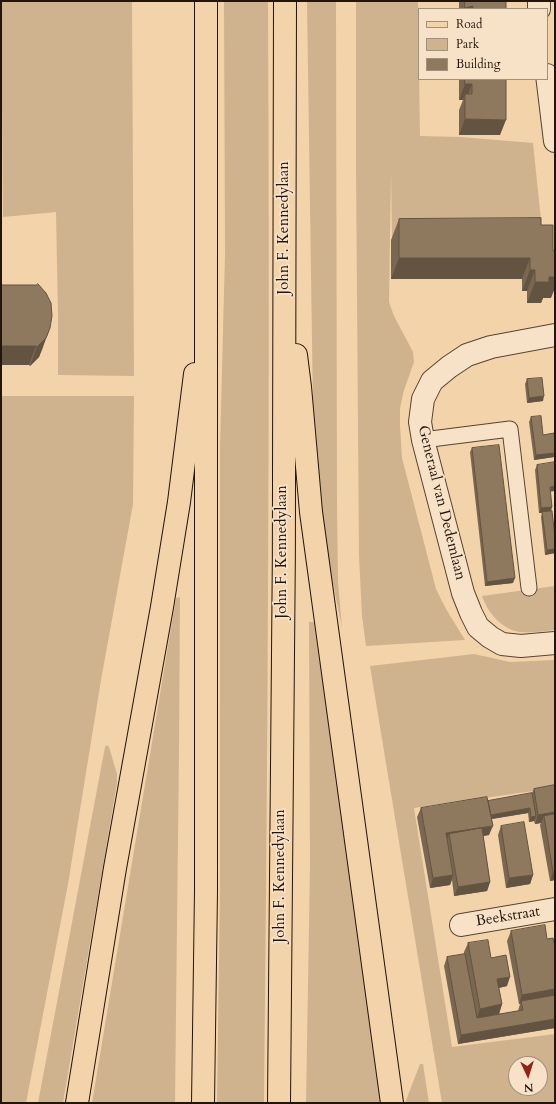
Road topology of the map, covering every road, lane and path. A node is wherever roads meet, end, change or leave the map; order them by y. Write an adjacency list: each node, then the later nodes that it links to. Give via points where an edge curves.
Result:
1 (206, 1): 6 (main road)
2 (285, 1): 5 (main road, John F. Kennedylaan)
3 (548, 80): 4 (street)
4 (555, 141)
5 (285, 270): 15 (main road, John F. Kennedylaan); 16 (main road, via 300,388 312,520)
6 (207, 301): 13 (main road, via 179,502); 14 (main road)
7 (555, 335): 8 (street, Generaal van Dedemlaan, via 491,346 467,355 449,366 432,381 423,399 420,422)
8 (422, 440): 9 (lane, via 510,429); 10 (street, Generaal van Dedemlaan, via 463,593 478,627 502,644 521,646)
9 (529, 588)
10 (555, 643)
11 (555, 910): 12 (street, Beekstraat)
12 (461, 925)
13 (77, 1103)
14 (203, 1103)
15 (279, 1103)
16 (392, 1103)

